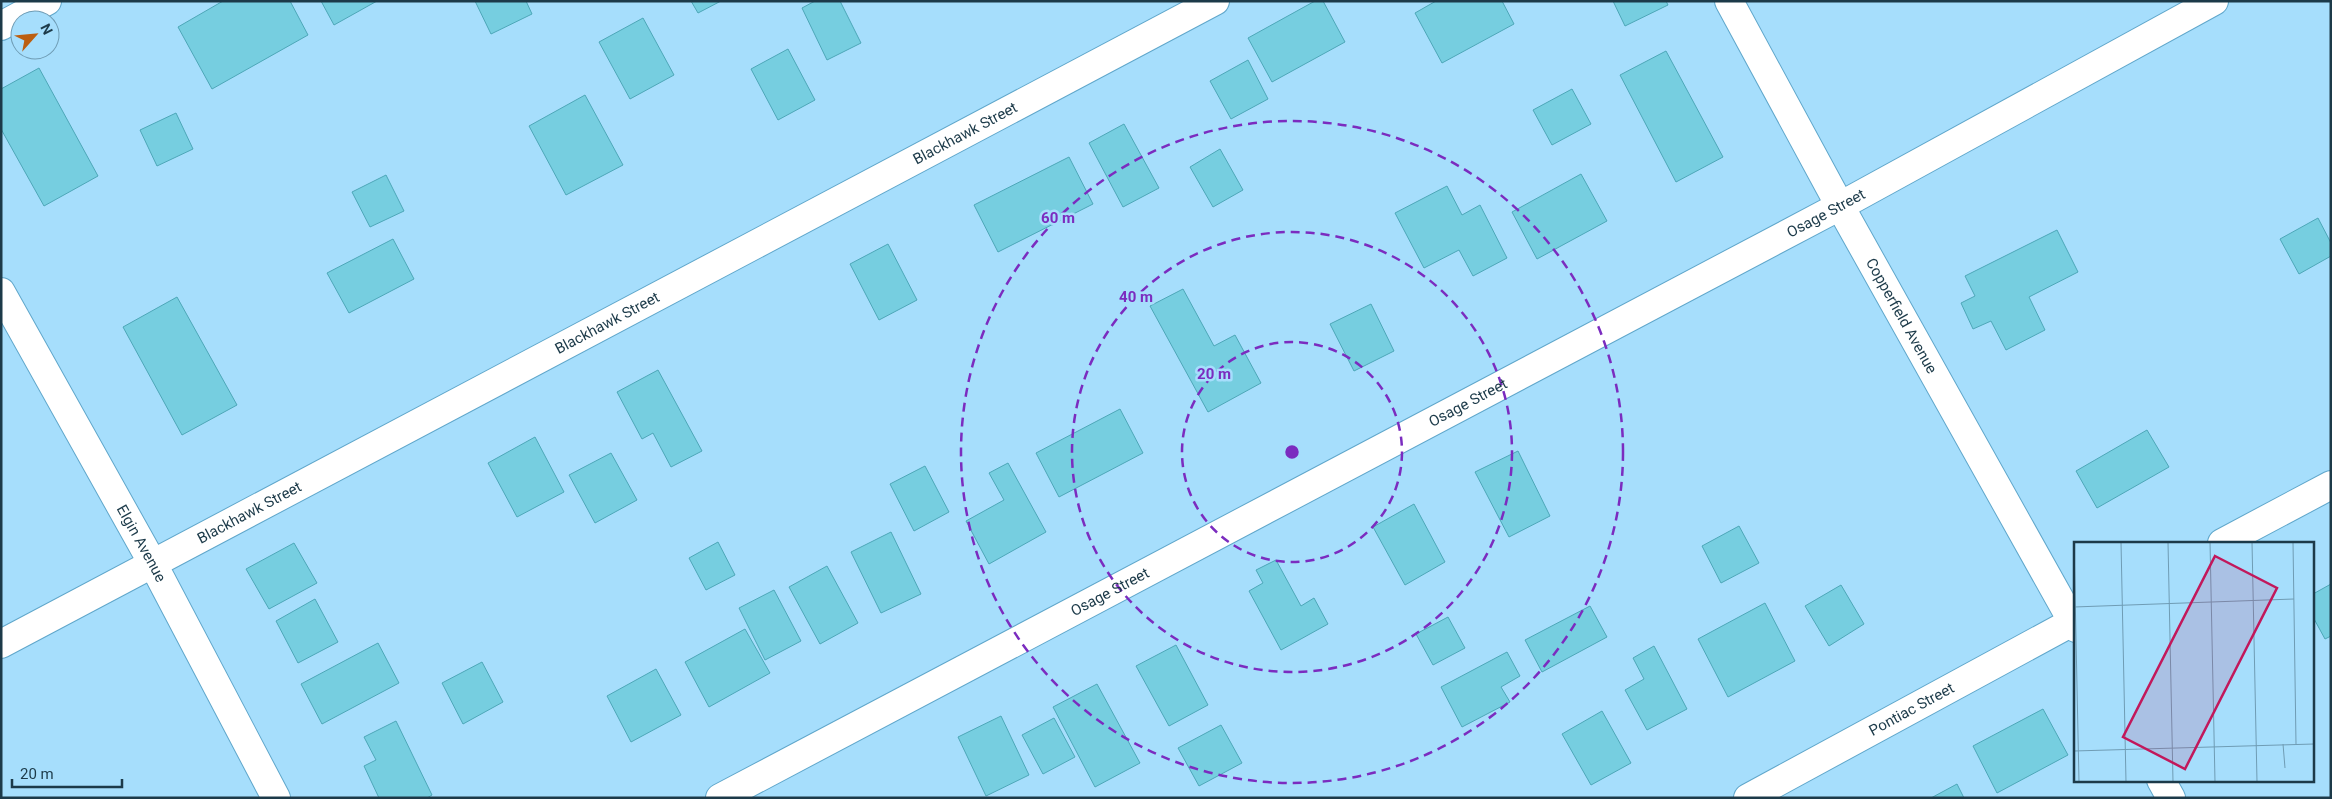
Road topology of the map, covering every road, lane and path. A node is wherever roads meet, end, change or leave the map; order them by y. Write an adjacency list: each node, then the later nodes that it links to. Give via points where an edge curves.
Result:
1 (48, 1): 5 (street)
2 (1215, 1): 10 (street, Blackhawk Street)
3 (1729, 1): 6 (street, Copperfield Avenue)
4 (2214, 1): 6 (street, Osage Street)
5 (1, 26)
6 (1840, 206): 11 (street, Copperfield Avenue); 16 (street, Osage Street)
7 (1, 292): 10 (street, Elgin Avenue)
8 (2331, 485): 9 (street)
9 (2224, 542)
10 (153, 564): 13 (street, Blackhawk Street); 15 (street, Elgin Avenue)
11 (2074, 622)
12 (2074, 625): 17 (street, Pontiac Street)
13 (1, 644)
14 (2162, 782): 18 (street)
15 (276, 798)
16 (720, 798)
17 (1748, 798)
18 (2171, 798)

